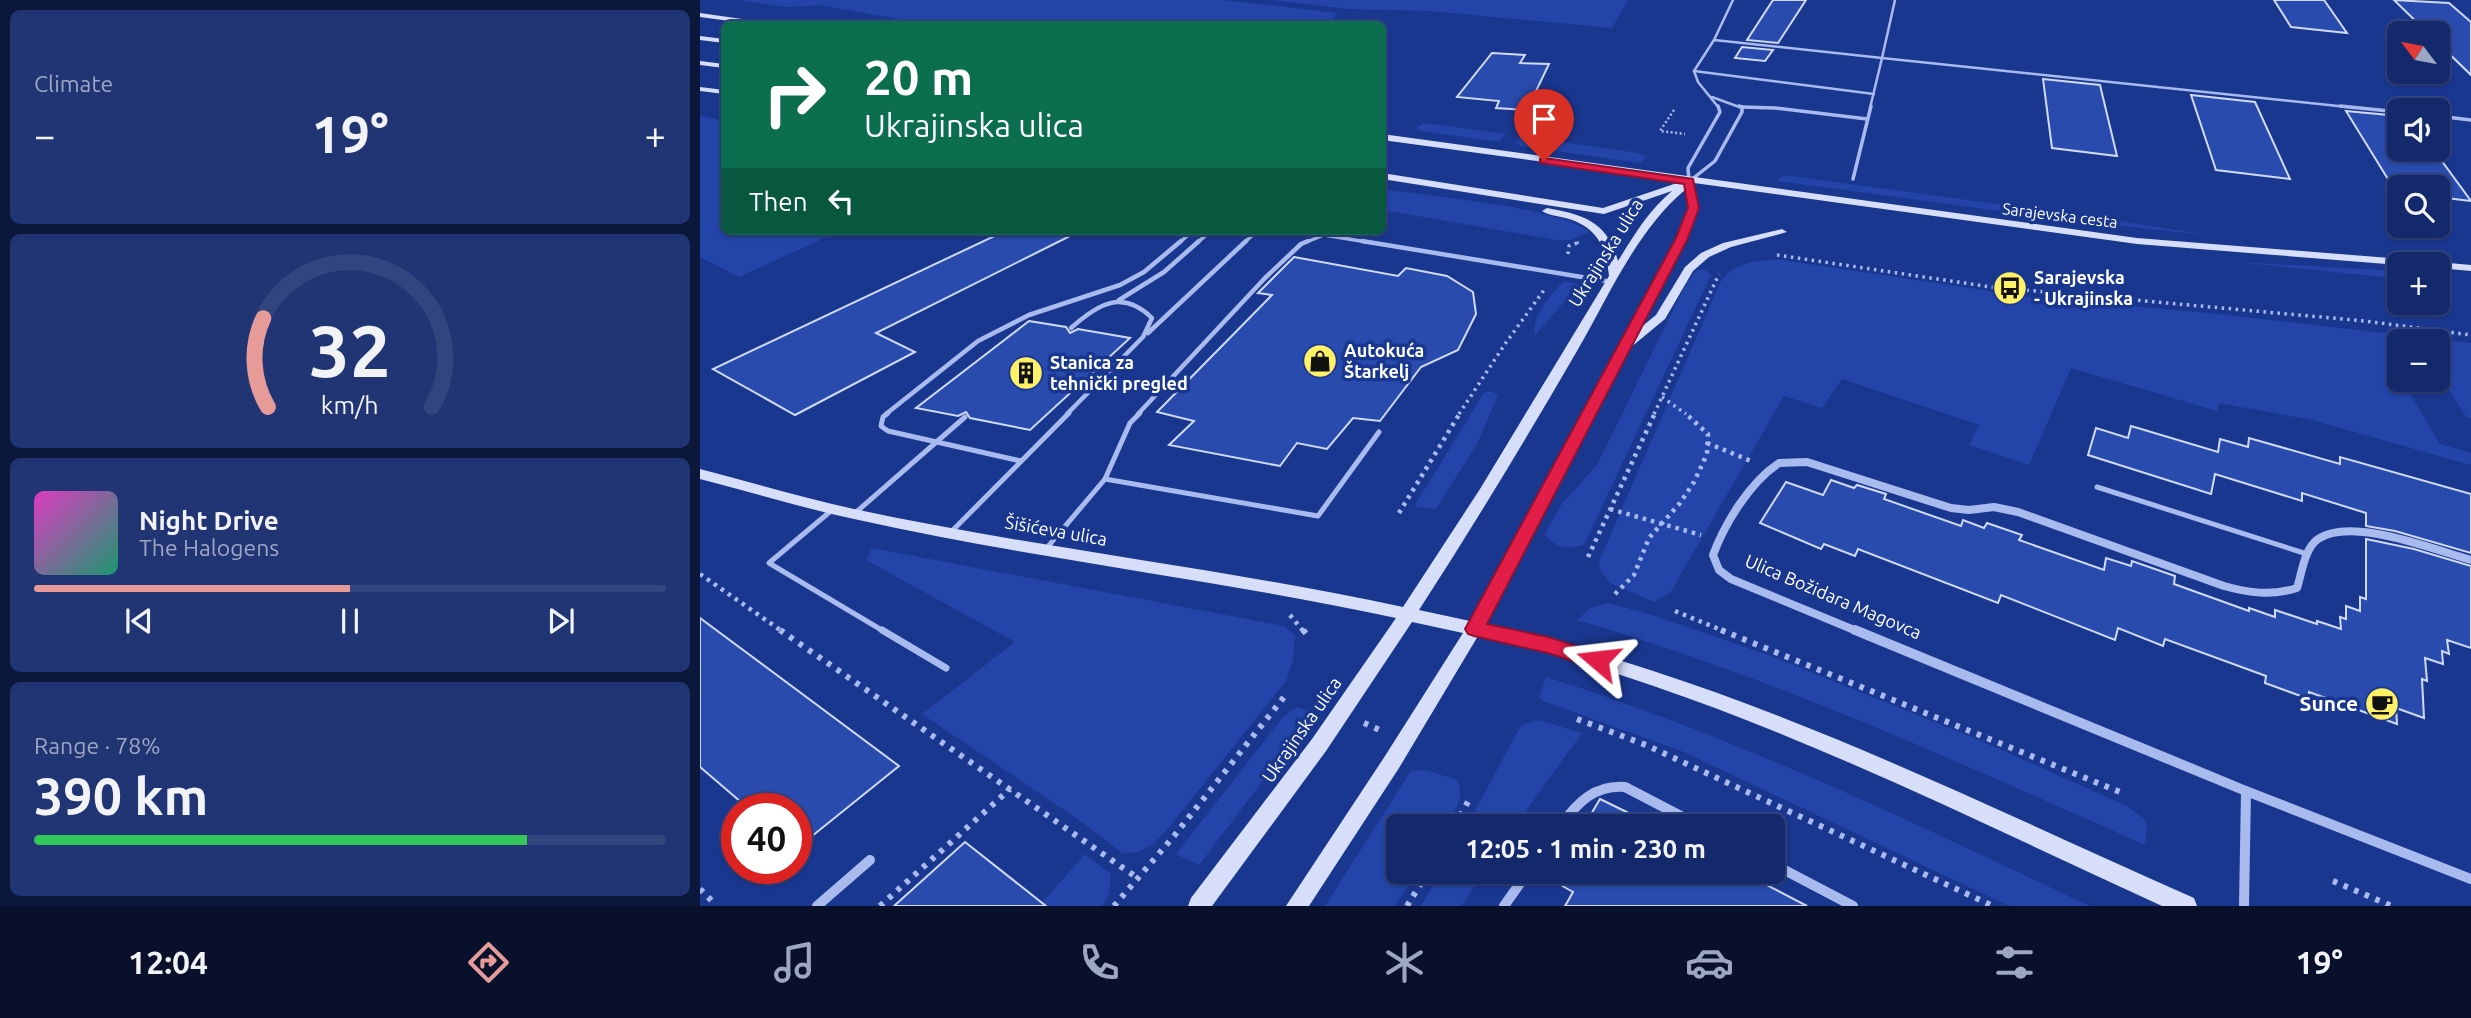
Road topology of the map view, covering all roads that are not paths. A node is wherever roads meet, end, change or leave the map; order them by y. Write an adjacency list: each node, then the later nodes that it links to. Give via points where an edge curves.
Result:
1 (1732, 0): 6 (lane)
2 (1895, 0): 8 (lane)
3 (700, 15): 4 (street)
4 (742, 21)
5 (700, 38): 7 (street)
6 (1714, 40): 8 (lane); 11 (lane)
7 (721, 41)
8 (1882, 58): 14 (lane); 17 (lane)
9 (700, 62): 10 (street)
10 (721, 66)
11 (1694, 71): 14 (lane); 15 (lane, via 1696,81)
12 (700, 89): 13 (street)
13 (721, 92)
14 (1874, 94): 19 (lane)
15 (1712, 97): 16 (lane); 24 (lane, via 1720,112 1688,168)
16 (1742, 107): 19 (lane); 24 (lane, via 1715,161)
17 (2387, 111)
18 (2450, 117): 20 (lane)
19 (1867, 119): 23 (lane)
20 (2471, 120)
21 (1386, 139): 24 (street, Sarajevska cesta)
22 (1386, 177): 25 (street, Sarajevska cesta)
23 (1853, 179)
24 (1689, 181): 25 (street, Sarajevska cesta, via 1604,211); 30 (street, Sarajevska cesta, via 2137,241); 33 (street, Ukrajinska ulica, via 1662,204); 37 (street, via 1694,208)
25 (1465, 189): 33 (street, via 1591,224 1608,241)
26 (1782, 232): 37 (street, via 1705,255 1689,269 1661,317)
27 (1188, 235): 40 (lane, via 1144,272 1120,285 1029,315 978,341 883,418 881,426 888,431)
28 (1206, 235): 34 (lane, via 1164,272)
29 (1253, 235): 36 (lane)
30 (2387, 261)
31 (2450, 266): 32 (street)
32 (2471, 268)
33 (1614, 279): 43 (lane, via 1324,235 1308,240 1250,293 1130,423); 51 (street, Ukrajinska ulica)
34 (1116, 302): 35 (lane, via 1093,309); 36 (lane, via 1138,304 1152,318)
35 (1071, 328)
36 (1143, 337): 41 (lane)
37 (1625, 345): 52 (street)
38 (965, 417): 40 (lane)
39 (1379, 432): 43 (lane, via 1318,516)
40 (936, 443): 41 (lane); 46 (lane)
41 (1021, 461): 47 (lane)
42 (700, 474): 45 (street, Šišićeva ulica)
43 (1105, 479): 48 (lane)
44 (2097, 487): 49 (lane)
45 (834, 509): 46 (street, Šišićeva ulica); 53 (lane, via 769,563)
46 (853, 514): 47 (street, Šišićeva ulica)
47 (950, 533): 48 (street, Šišićeva ulica)
48 (1045, 550): 51 (street, Šišićeva ulica, via 1305,592)
49 (2307, 554): 50 (street, via 2319,538 2345,531); 54 (street, Ulica Božidara Magovca, via 2297,588 2256,595 2018,512 1994,507 1951,508 1790,460 1777,463 1768,472 1724,532 1713,555 1719,570 1731,579)
50 (2471, 560)
51 (1408, 614): 52 (street, Šišićeva ulica); 62 (street, Ukrajinska ulica)
52 (1474, 629): 63 (street); 66 (street, via 1560,649 1756,715)
53 (946, 668)
54 (2246, 791): 59 (street, Ulica Božidara Magovca); 67 (street)
55 (1568, 814): 56 (street, via 1578,800 1612,785)
56 (1677, 814)
57 (870, 860): 61 (street)
58 (1785, 870): 65 (street)
59 (2471, 879)
60 (1520, 884): 64 (street)
61 (817, 906)
62 (1199, 906)
63 (1297, 906)
64 (1504, 906)
65 (1853, 906)
66 (2186, 906)
67 (2244, 906)

